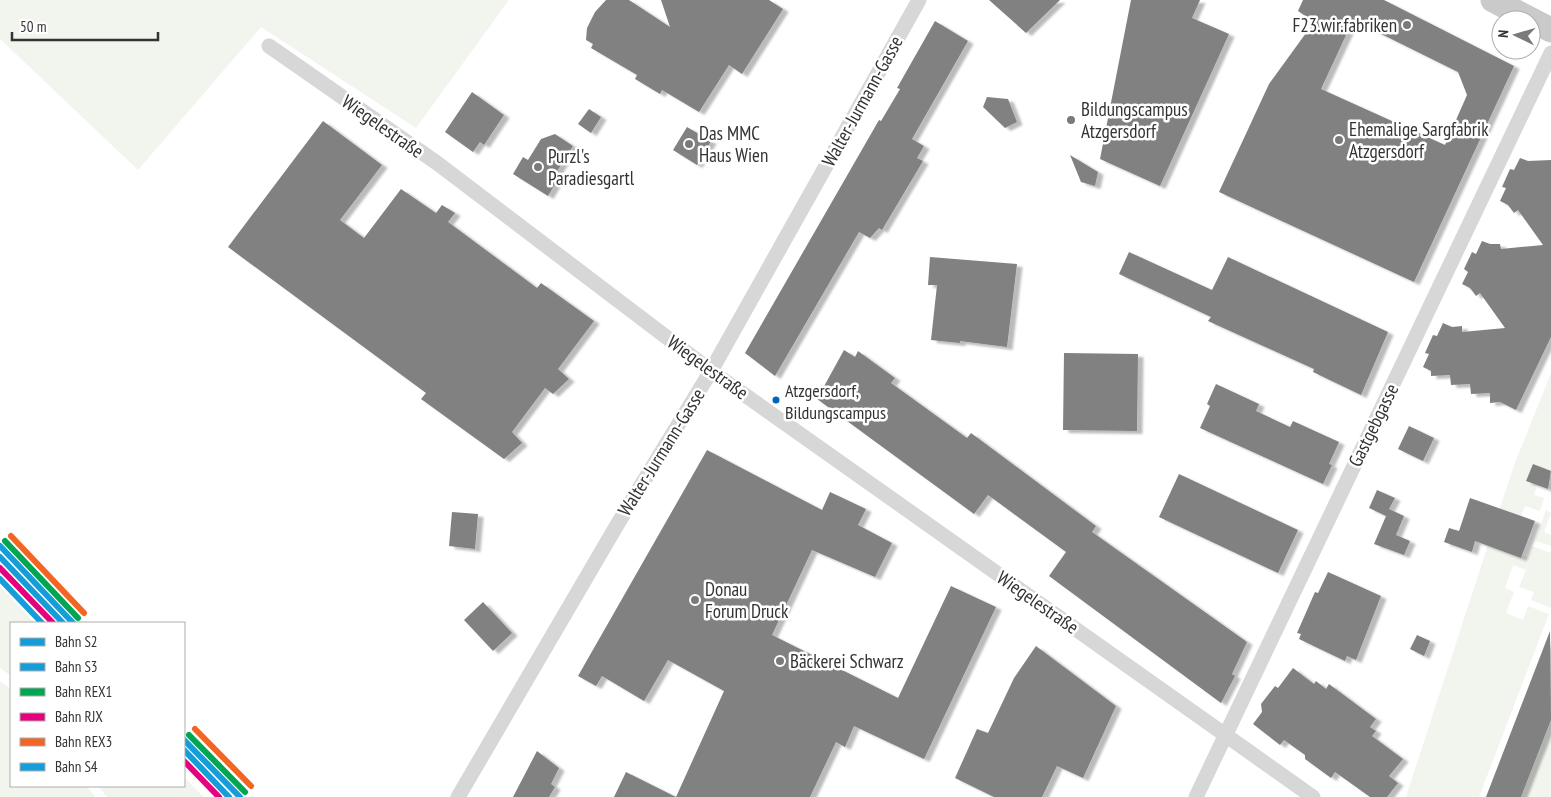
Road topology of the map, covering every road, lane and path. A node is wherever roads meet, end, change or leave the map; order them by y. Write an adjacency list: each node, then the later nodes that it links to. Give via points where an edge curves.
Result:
1 (918, 0): 6 (street, Walter-Jurmann-Gasse)
2 (1493, 0): 3 (main road)
3 (1551, 30)
4 (268, 46): 6 (street, Wiegelestraße, via 437,163)
5 (1551, 53): 7 (street, Gastgebgasse)
6 (711, 371): 7 (street, Wiegelestraße); 8 (street, Walter-Jurmann-Gasse)
7 (1225, 734): 9 (street, Gastgebgasse); 10 (street, Wiegelestraße)
8 (458, 797)
9 (1196, 797)
10 (1313, 797)

